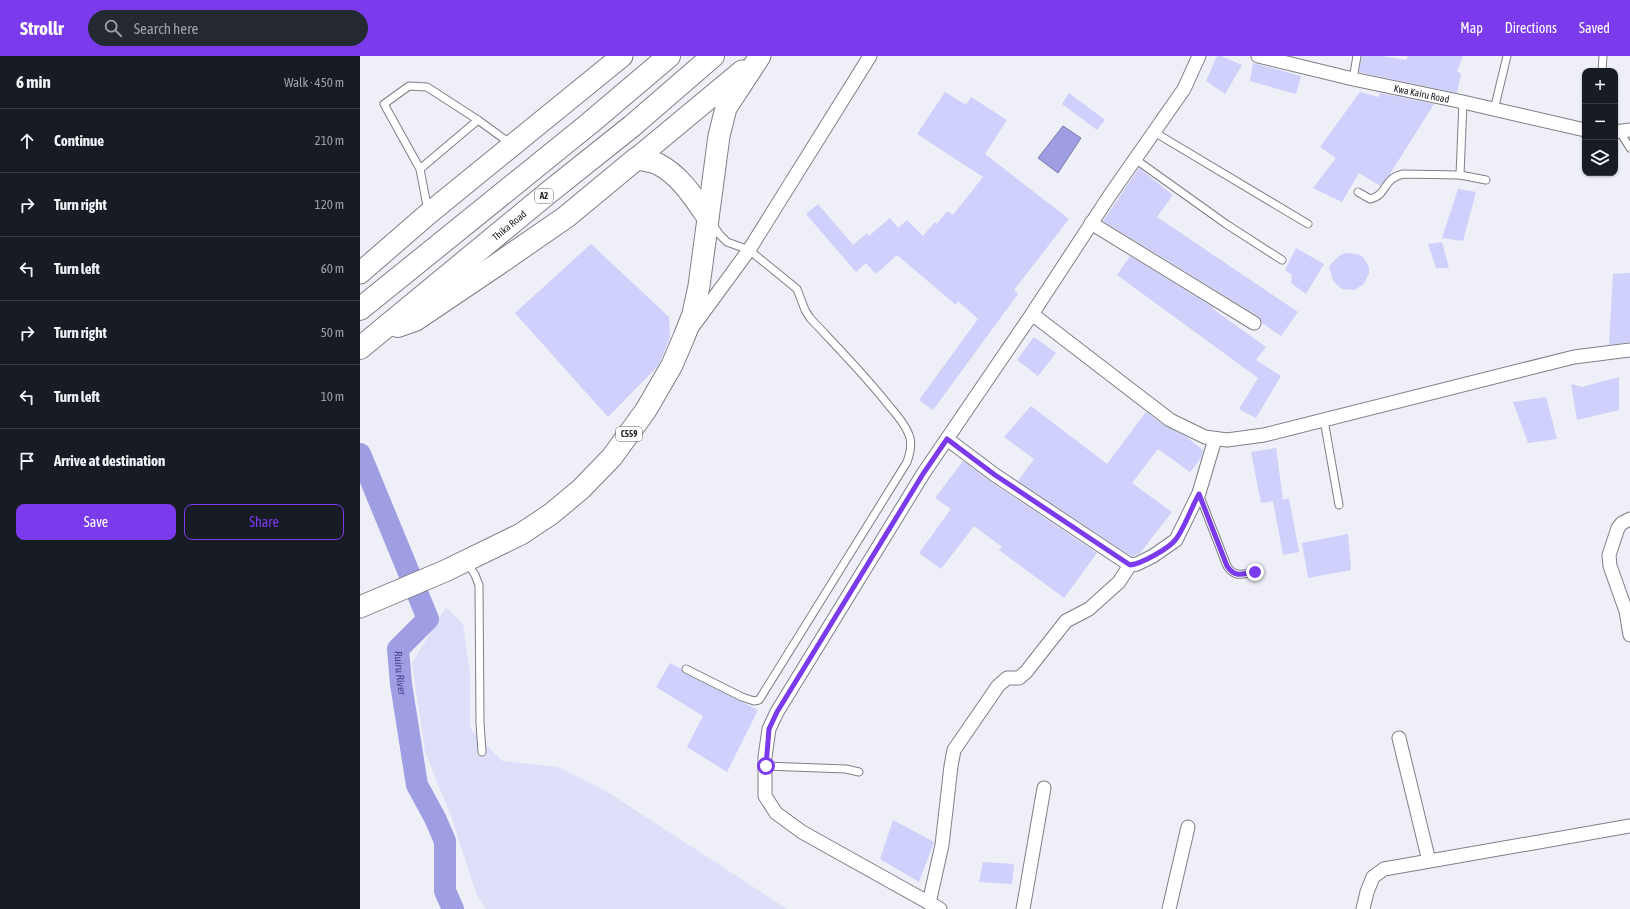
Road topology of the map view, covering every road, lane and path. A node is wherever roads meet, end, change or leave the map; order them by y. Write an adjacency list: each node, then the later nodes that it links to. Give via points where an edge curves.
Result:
1 (622, 56): 19 (main road)
2 (669, 56): 34 (highway)
3 (713, 56): 38 (highway, Thika Road / A2, via 632,126)
4 (760, 56): 21 (main road); 28 (main road, via 726,108 719,136)
5 (870, 56): 31 (street)
6 (1199, 56): 17 (street, via 1184,89)
7 (1357, 56): 12 (lane)
8 (1508, 56): 14 (lane)
9 (1603, 56): 11 (lane)
10 (1265, 57): 12 (street, Kwa Kairu Road)
11 (1602, 68)
12 (1353, 80): 13 (street, Kwa Kairu Road)
13 (1463, 102): 14 (street, Kwa Kairu Road); 24 (lane)
14 (1494, 110): 16 (street, Kwa Kairu Road)
15 (478, 120): 19 (lane); 23 (lane); 23 (lane, via 427,87 409,86 384,104)
16 (1582, 129)
17 (1154, 132): 22 (street); 30 (lane)
18 (1622, 132): 20 (lane)
19 (513, 146): 27 (main road)
20 (1630, 148)
21 (636, 158): 28 (main road, via 657,164 676,175); 38 (highway, via 566,217 498,264 415,320)
22 (1135, 159): 29 (street); 32 (lane, via 1226,224)
23 (420, 169): 27 (lane)
24 (1460, 176): 25 (lane); 26 (lane, via 1404,174 1389,181 1376,198 1370,199)
25 (1486, 180)
26 (1358, 192)
27 (428, 214): 33 (main road)
28 (708, 218): 31 (lane, via 727,242); 37 (main road, C559, via 699,286 693,314)
29 (1091, 223): 35 (street); 36 (street)
30 (1308, 224)
31 (749, 250): 37 (street); 51 (lane, via 797,289 810,318 896,414 907,430 911,449 907,462 759,700 742,697)
32 (1282, 260)
33 (360, 273)
34 (360, 309)
35 (1032, 314): 41 (street, via 1170,420 1205,437); 42 (street)
36 (1254, 323)
37 (684, 337): 46 (main road, C559, via 672,365 646,410 612,457 581,489 521,534)
38 (367, 341)
39 (1630, 350): 40 (street, via 1574,357)
40 (1324, 420): 41 (street, via 1264,435 1227,440); 44 (lane)
41 (1215, 438): 43 (street)
42 (947, 439): 47 (street, via 995,475); 54 (street, via 777,712 769,729)
43 (1199, 494): 47 (street, via 1176,540 1153,556); 48 (lane, via 1231,572)
44 (1339, 505)
45 (1630, 519): 50 (street, via 1618,528 1608,555 1626,611)
46 (466, 561): 49 (main road, C559); 53 (lane, via 479,585)
47 (1130, 565): 60 (street, via 1119,582 1089,609 1066,621 1026,672 1019,678 1007,678 998,686 954,750)
48 (1255, 572)
49 (367, 604)
50 (1630, 635)
51 (686, 669)
52 (1399, 738): 59 (street)
53 (482, 752)
54 (766, 766): 55 (lane, via 846,769); 60 (street, via 765,796 776,812 802,832)
55 (859, 772)
56 (1044, 788): 61 (street)
57 (1630, 826): 59 (street)
58 (1188, 827): 62 (street)
59 (1429, 861): 63 (street, via 1378,873 1373,877)
60 (934, 906)
61 (1023, 909)
62 (1169, 909)
63 (1363, 909)

